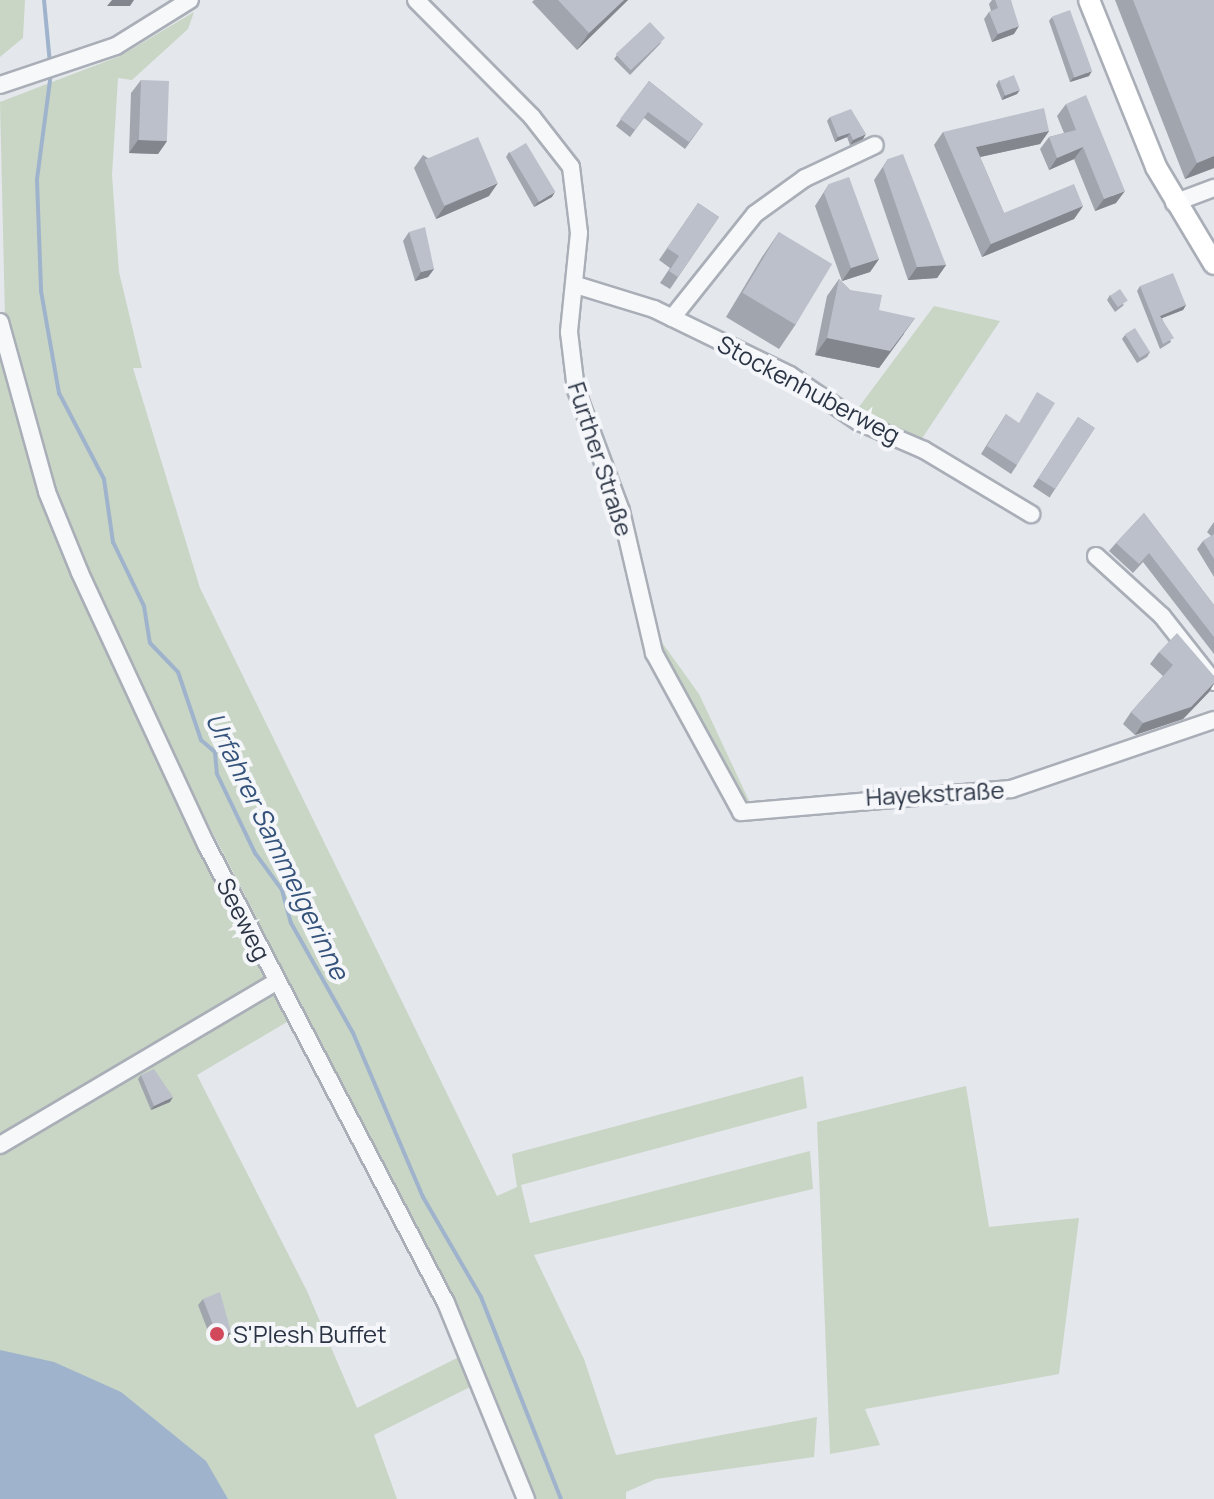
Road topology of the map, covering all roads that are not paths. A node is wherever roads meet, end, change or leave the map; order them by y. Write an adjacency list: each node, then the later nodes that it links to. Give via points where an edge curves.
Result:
1 (190, 0): 4 (street, via 141,33)
2 (416, 0): 9 (street, Further Straße, via 532,117 571,167 578,203)
3 (1089, 0): 7 (main road)
4 (5, 83)
5 (875, 145): 10 (street, via 805,178 755,214)
6 (1214, 188): 7 (street)
7 (1174, 203): 8 (main road)
8 (1214, 264)
9 (576, 285): 10 (street, Stockenhuberweg); 16 (street, Further Straße, via 569,332 576,390 621,511 648,636)
10 (672, 318): 12 (street, Stockenhuberweg, via 790,375 859,422 924,450)
11 (0, 322): 17 (street, Seeweg, via 64,538)
12 (1031, 514)
13 (1096, 556): 14 (street, via 1162,616)
14 (1214, 682)
15 (1214, 720): 16 (street, Hayekstraße, via 1011,789)
16 (741, 812)
17 (276, 982): 18 (street); 19 (street, Seeweg, via 446,1303)
18 (0, 1145)
19 (526, 1499)

